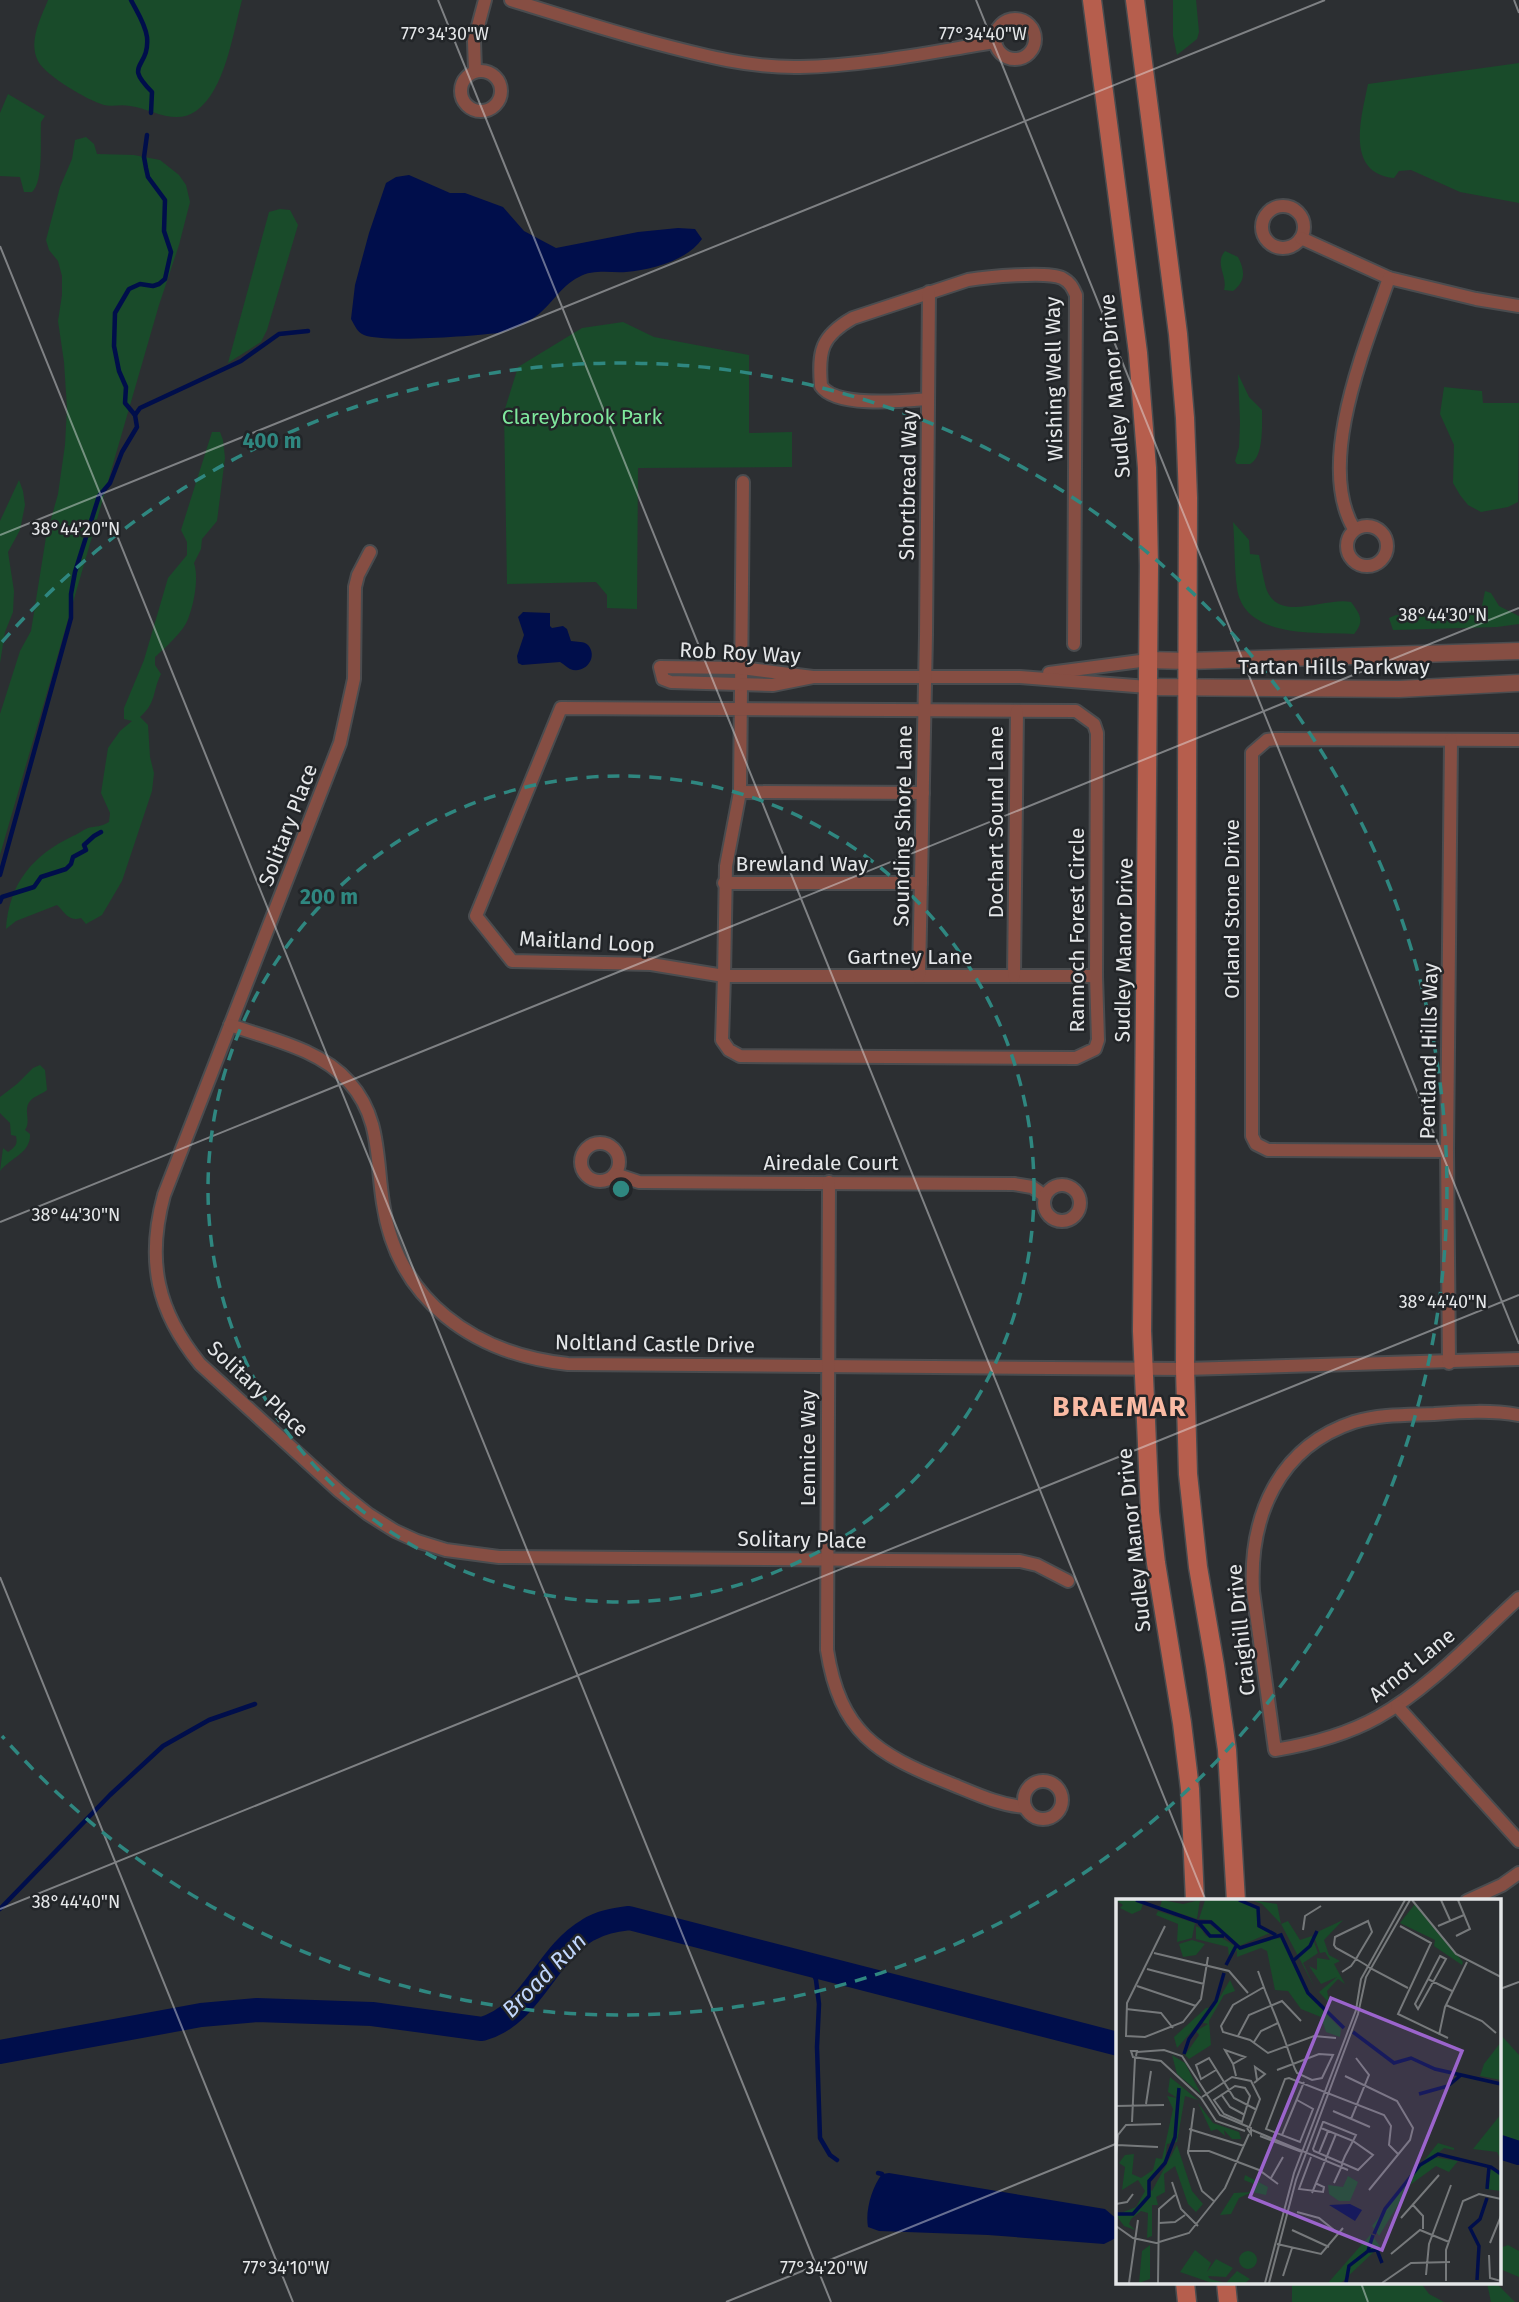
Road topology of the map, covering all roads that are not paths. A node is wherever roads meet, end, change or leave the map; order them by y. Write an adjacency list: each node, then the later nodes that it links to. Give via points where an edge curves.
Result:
1 (485, 0): 6 (street, via 474,41)
2 (511, 0): 5 (street, via 674,48 755,65 842,65)
3 (1092, 0): 17 (main road, Sudley Manor Drive, via 1138,353 1147,468)
4 (1135, 0): 18 (main road, via 1183,394)
5 (995, 42)
6 (475, 71)
7 (1301, 238): 8 (street)
8 (1389, 278): 10 (street); 13 (street, via 1357,369 1343,435 1341,494)
9 (929, 292): 11 (street, Shortbread Way); 11 (street, Wishing Well Way, via 840,325 823,345 819,366 821,386 831,396 867,401); 15 (street, Wishing Well Way, via 968,280 1053,276 1068,282 1076,295)
10 (1519, 306)
11 (928, 399): 21 (street, Shortbread Way)
12 (743, 482): 19 (street)
13 (1354, 529)
14 (370, 552): 40 (street, Solitary Place, via 355,587 354,679 340,743)
15 (1074, 644)
16 (1519, 651): 18 (street, Tartan Hills Parkway)
17 (1148, 660): 18 (street, Tartan Hills Parkway); 22 (street, Rob Roy Way); 25 (main road, Sudley Manor Drive)
18 (1188, 661): 26 (main road)
19 (741, 668): 20 (street, Rob Roy Way); 24 (street); 24 (street, Rob Roy Way, via 660,667 663,679 671,682)
20 (813, 677): 21 (street, Rob Roy Way); 24 (street, Rob Roy Way, via 773,685)
21 (925, 677): 22 (street, Rob Roy Way); 28 (street, Sounding Shore Lane)
22 (1020, 677): 25 (street, Rob Roy Way)
23 (1519, 683): 26 (street, Tartan Hills Parkway, via 1399,689)
24 (741, 684): 27 (street)
25 (1148, 687): 26 (street, Tartan Hills Parkway); 48 (main road, Sudley Manor Drive)
26 (1188, 688): 49 (main road)
27 (741, 708): 28 (street, Rannoch Forest Circle); 32 (street); 36 (street, Maitland Loop, via 561,708 477,916 512,961 651,964)
28 (925, 709): 29 (street, Rannoch Forest Circle); 33 (street, Sounding Shore Lane)
29 (1017, 710): 38 (street, Dochart Sound Lane); 39 (street, Rannoch Forest Circle, via 1076,711 1094,724 1097,733)
30 (1451, 740): 31 (street, Orland Stone Drive); 41 (street, Pentland Hills Way); 41 (street, Orland Stone Drive, via 1267,740 1252,753 1251,775 1252,1136 1262,1148 1279,1151)
31 (1519, 740)
32 (740, 792): 33 (street); 34 (street)
33 (923, 793): 35 (street, Sounding Shore Lane)
34 (724, 883): 35 (street, Brewland Way); 36 (street)
35 (921, 883): 37 (street, Sounding Shore Lane)
36 (724, 976): 37 (street, Gartney Lane); 39 (street, Rannoch Forest Circle, via 722,1040 740,1056 1063,1058 1076,1058 1094,1049 1098,1040)
37 (919, 976): 38 (street, Gartney Lane)
38 (1014, 976): 39 (street, Gartney Lane)
39 (1096, 976)
40 (230, 1025): 47 (street, Noltland Castle Drive, via 311,1054 339,1072 358,1092 375,1131 383,1206 398,1255 421,1293 475,1337 518,1356 568,1364); 51 (street, Solitary Place, via 164,1195 156,1238 158,1282 173,1326 200,1364 338,1491 396,1531 469,1554)
41 (1447, 1151): 46 (street, Pentland Hills Way)
42 (615, 1174): 43 (street, Airedale Court, via 639,1182)
43 (829, 1182): 44 (street, Airedale Court, via 1014,1184 1032,1187); 47 (street, Lennice Way)
44 (1045, 1196)
45 (1519, 1359): 46 (street)
46 (1449, 1363): 49 (street)
47 (828, 1366): 48 (street, Noltland Castle Drive); 51 (street, Lennice Way)
48 (1143, 1369): 49 (street, Noltland Castle Drive); 59 (main road, Sudley Manor Drive, via 1150,1512 1190,1789)
49 (1185, 1370): 60 (main road, via 1188,1474 1227,1750)
50 (1519, 1415): 55 (street, Craighill Drive, via 1471,1412 1380,1416 1355,1422 1316,1441 1283,1473 1262,1509 1251,1565)
51 (827, 1560): 52 (street, Solitary Place, via 1020,1562); 56 (street, Lennice Way, via 827,1650 837,1694 855,1725 870,1742 906,1766 999,1803)
52 (1069, 1581)
53 (1519, 1598): 54 (street, Arnot Lane)
54 (1397, 1706): 55 (street, Arnot Lane, via 1347,1732); 57 (street)
55 (1275, 1750)
56 (1025, 1807)
57 (1519, 1841)
58 (1519, 1873): 61 (street)
59 (1195, 1899)
60 (1236, 1899)
61 (1471, 1899)
62 (1185, 2284): 64 (main road)
63 (1226, 2284): 65 (main road)
64 (1187, 2302)
65 (1228, 2302)

